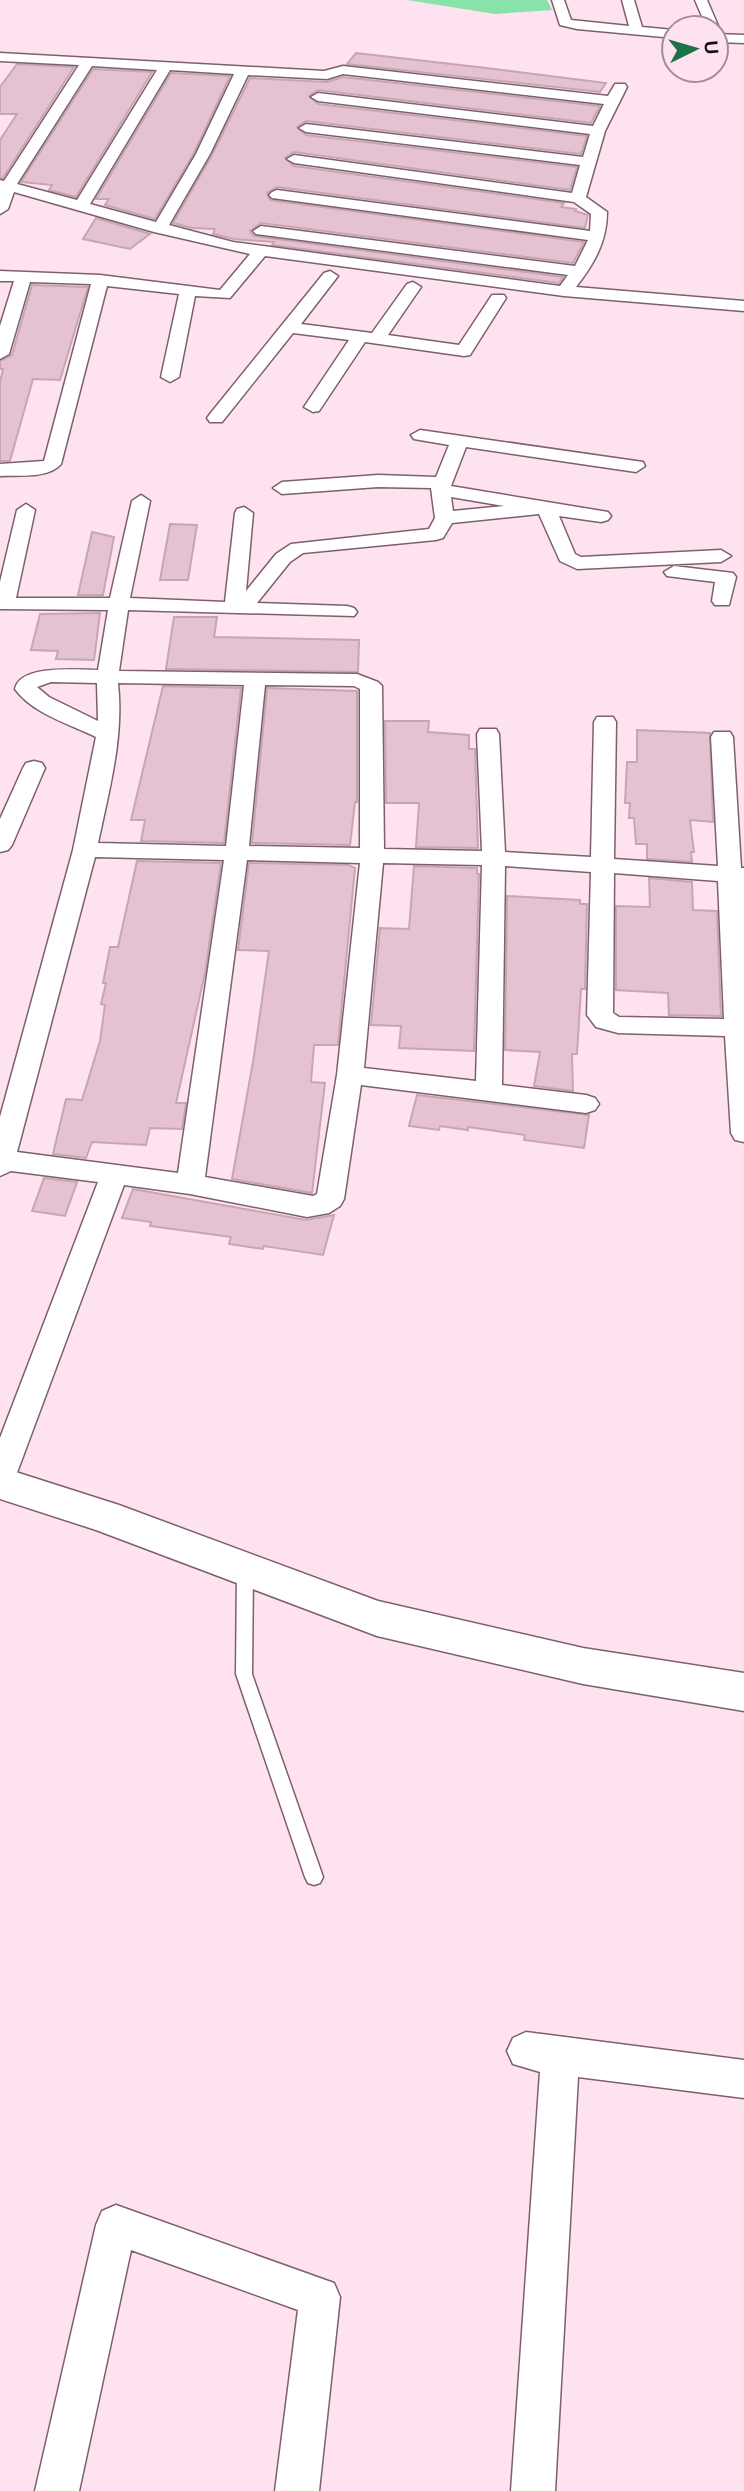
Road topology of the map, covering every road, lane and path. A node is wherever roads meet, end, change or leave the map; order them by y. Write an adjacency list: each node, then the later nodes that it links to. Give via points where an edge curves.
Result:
1 (558, 0): 3 (street, via 565,22)
2 (628, 0): 3 (street)
3 (638, 31): 4 (street)
4 (660, 33)
5 (3, 61): 6 (street)
6 (88, 62): 7 (street); 13 (street)
7 (165, 67): 8 (street); 15 (street)
8 (243, 70): 9 (street); 17 (street, via 203,154)
9 (327, 75): 10 (street, via 343,69 616,94); 11 (street)
10 (598, 131): 11 (street); 12 (street)
11 (291, 162): 12 (street); 14 (street); 18 (street); 19 (street); 20 (street)
12 (589, 163): 14 (street)
13 (4, 185): 15 (street); 16 (street)
14 (578, 198): 18 (street, via 600,212)
15 (81, 206): 17 (street)
16 (0, 209)
17 (159, 229): 19 (street)
18 (598, 237): 20 (street)
19 (252, 255): 22 (street); 26 (street, via 224,295); 27 (street)
20 (580, 272): 27 (street)
21 (0, 276): 23 (street)
22 (330, 276): 25 (street); 31 (street)
23 (23, 277): 24 (street); 33 (street)
24 (100, 280): 26 (street); 40 (street, via 52,464)
25 (413, 287): 28 (street); 32 (street)
26 (188, 290): 34 (street)
27 (564, 290): 29 (street)
28 (498, 298): 30 (street); 32 (street, via 464,351)
29 (744, 306)
30 (575, 308)
31 (289, 327): 32 (street); 36 (street)
32 (368, 339): 35 (street)
33 (0, 354)
34 (170, 377)
35 (313, 407)
36 (216, 418)
37 (420, 435): 38 (street)
38 (460, 441): 39 (street); 41 (street)
39 (636, 466)
40 (0, 470)
41 (440, 487): 42 (street, via 378,481); 44 (street); 48 (street)
42 (282, 488)
43 (141, 502): 54 (street)
44 (546, 508): 47 (street); 48 (street); 50 (street, via 567,557)
45 (26, 510): 53 (street)
46 (244, 513): 55 (street)
47 (601, 516)
48 (445, 518): 51 (street, via 436,534 298,548)
49 (720, 556): 50 (street)
50 (577, 563): 52 (street, via 726,577)
51 (272, 569): 55 (street); 56 (street)
52 (722, 601)
53 (2, 604): 54 (street)
54 (119, 604): 55 (street); 58 (street)
55 (238, 609): 56 (street)
56 (299, 609): 57 (street)
57 (347, 612)
58 (107, 677): 59 (street); 61 (street); 61 (street, via 40,677 26,689 41,702)
59 (255, 679): 67 (street); 68 (street, via 357,680 371,686)
60 (605, 722): 70 (street)
61 (108, 734): 66 (street)
62 (488, 734): 69 (street)
63 (722, 737): 71 (street)
64 (34, 768): 65 (street)
65 (1, 842)
66 (85, 850): 67 (street); 77 (street)
67 (237, 852): 68 (street); 79 (street)
68 (372, 857): 69 (street); 73 (street)
69 (494, 859): 70 (street); 74 (street)
70 (590, 866): 71 (street); 72 (street, via 600,1015 605,1021)
71 (738, 875): 72 (street)
72 (736, 1027): 76 (street)
73 (350, 1075): 74 (street); 79 (street, via 330,1199 307,1207)
74 (489, 1092): 75 (street)
75 (586, 1104)
76 (744, 1133)
77 (2, 1163): 78 (street)
78 (115, 1174): 79 (street); 80 (street)
79 (190, 1184)
80 (0, 1478)
81 (0, 1483): 82 (street)
82 (245, 1569): 83 (street, via 377,1618 583,1666); 84 (lane, via 244,1674)
83 (744, 1692)
84 (314, 1877)
85 (744, 2079): 88 (street, via 543,2053)
86 (57, 2491): 87 (street, via 116,2225 320,2297)
87 (298, 2491)
88 (533, 2491)

